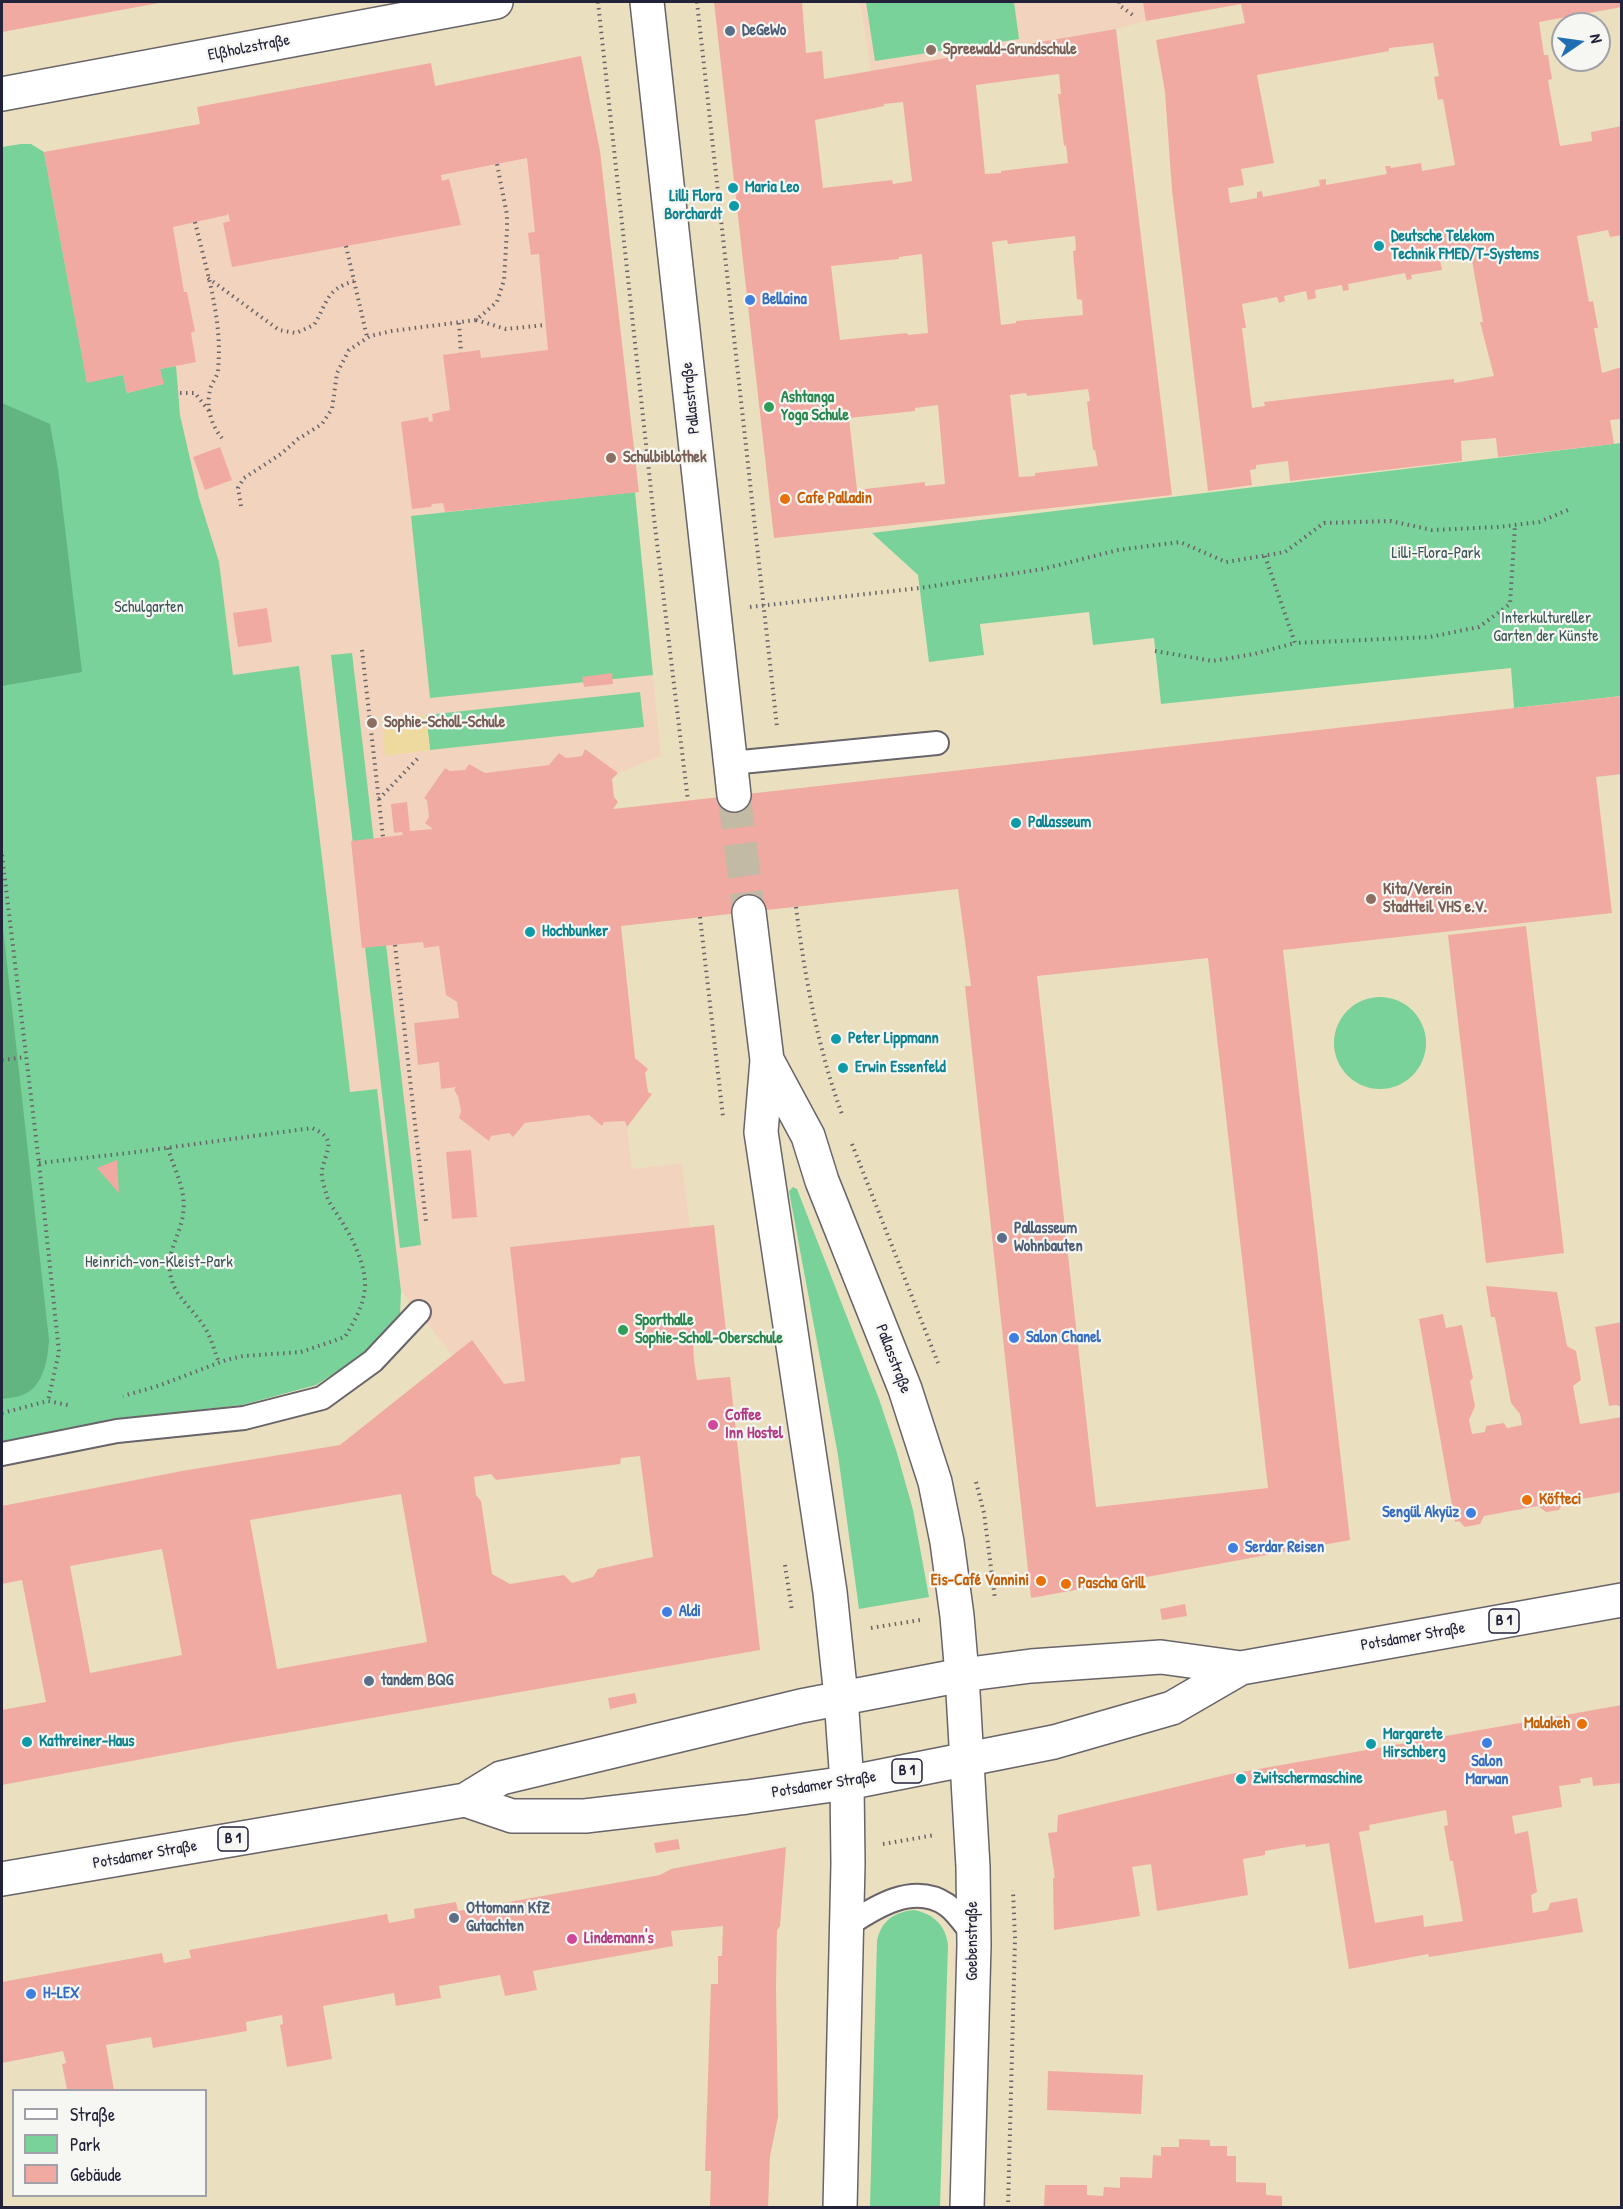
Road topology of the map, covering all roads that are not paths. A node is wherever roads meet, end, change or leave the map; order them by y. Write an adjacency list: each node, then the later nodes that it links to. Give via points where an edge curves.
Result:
1 (496, 2): 3 (main road, Elßholzstraße)
2 (647, 2): 5 (main road, Pallasstraße)
3 (2, 94)
4 (938, 743): 5 (lane)
5 (731, 763): 6 (main road, Pallasstraße)
6 (734, 795)
7 (749, 912): 8 (main road, Pallasstraße)
8 (767, 1060): 13 (main road, Pallasstraße, via 808,1136 921,1435 947,1542); 14 (main road, Pallasstraße, via 761,1132 831,1592)
9 (419, 1312): 10 (lane, via 374,1361 322,1398 244,1418 117,1431)
10 (2, 1454)
11 (1622, 1600): 12 (main road, Potsdamer Straße / B 1)
12 (1241, 1668): 13 (main road, Potsdamer Straße / B 1, via 1161,1657); 15 (main road, Potsdamer Straße / B 1, via 1172,1708 1054,1742)
13 (962, 1675): 14 (main road, Potsdamer Straße / B 1); 15 (main road, Goebenstraße)
14 (841, 1697): 16 (main road); 17 (main road, Potsdamer Straße / B 1, via 501,1778)
15 (968, 1759): 16 (main road, Potsdamer Straße / B 1); 20 (main road, Goebenstraße)
16 (847, 1783): 17 (main road, Potsdamer Straße / B 1, via 585,1816 512,1816); 19 (main road)
17 (465, 1800): 18 (main road, Potsdamer Straße / B 1)
18 (2, 1879)
19 (848, 1925): 20 (lane, via 884,1903 922,1897 948,1906); 21 (main road)
20 (974, 1936): 22 (main road, Goebenstraße)
21 (840, 2208)
22 (967, 2208)

